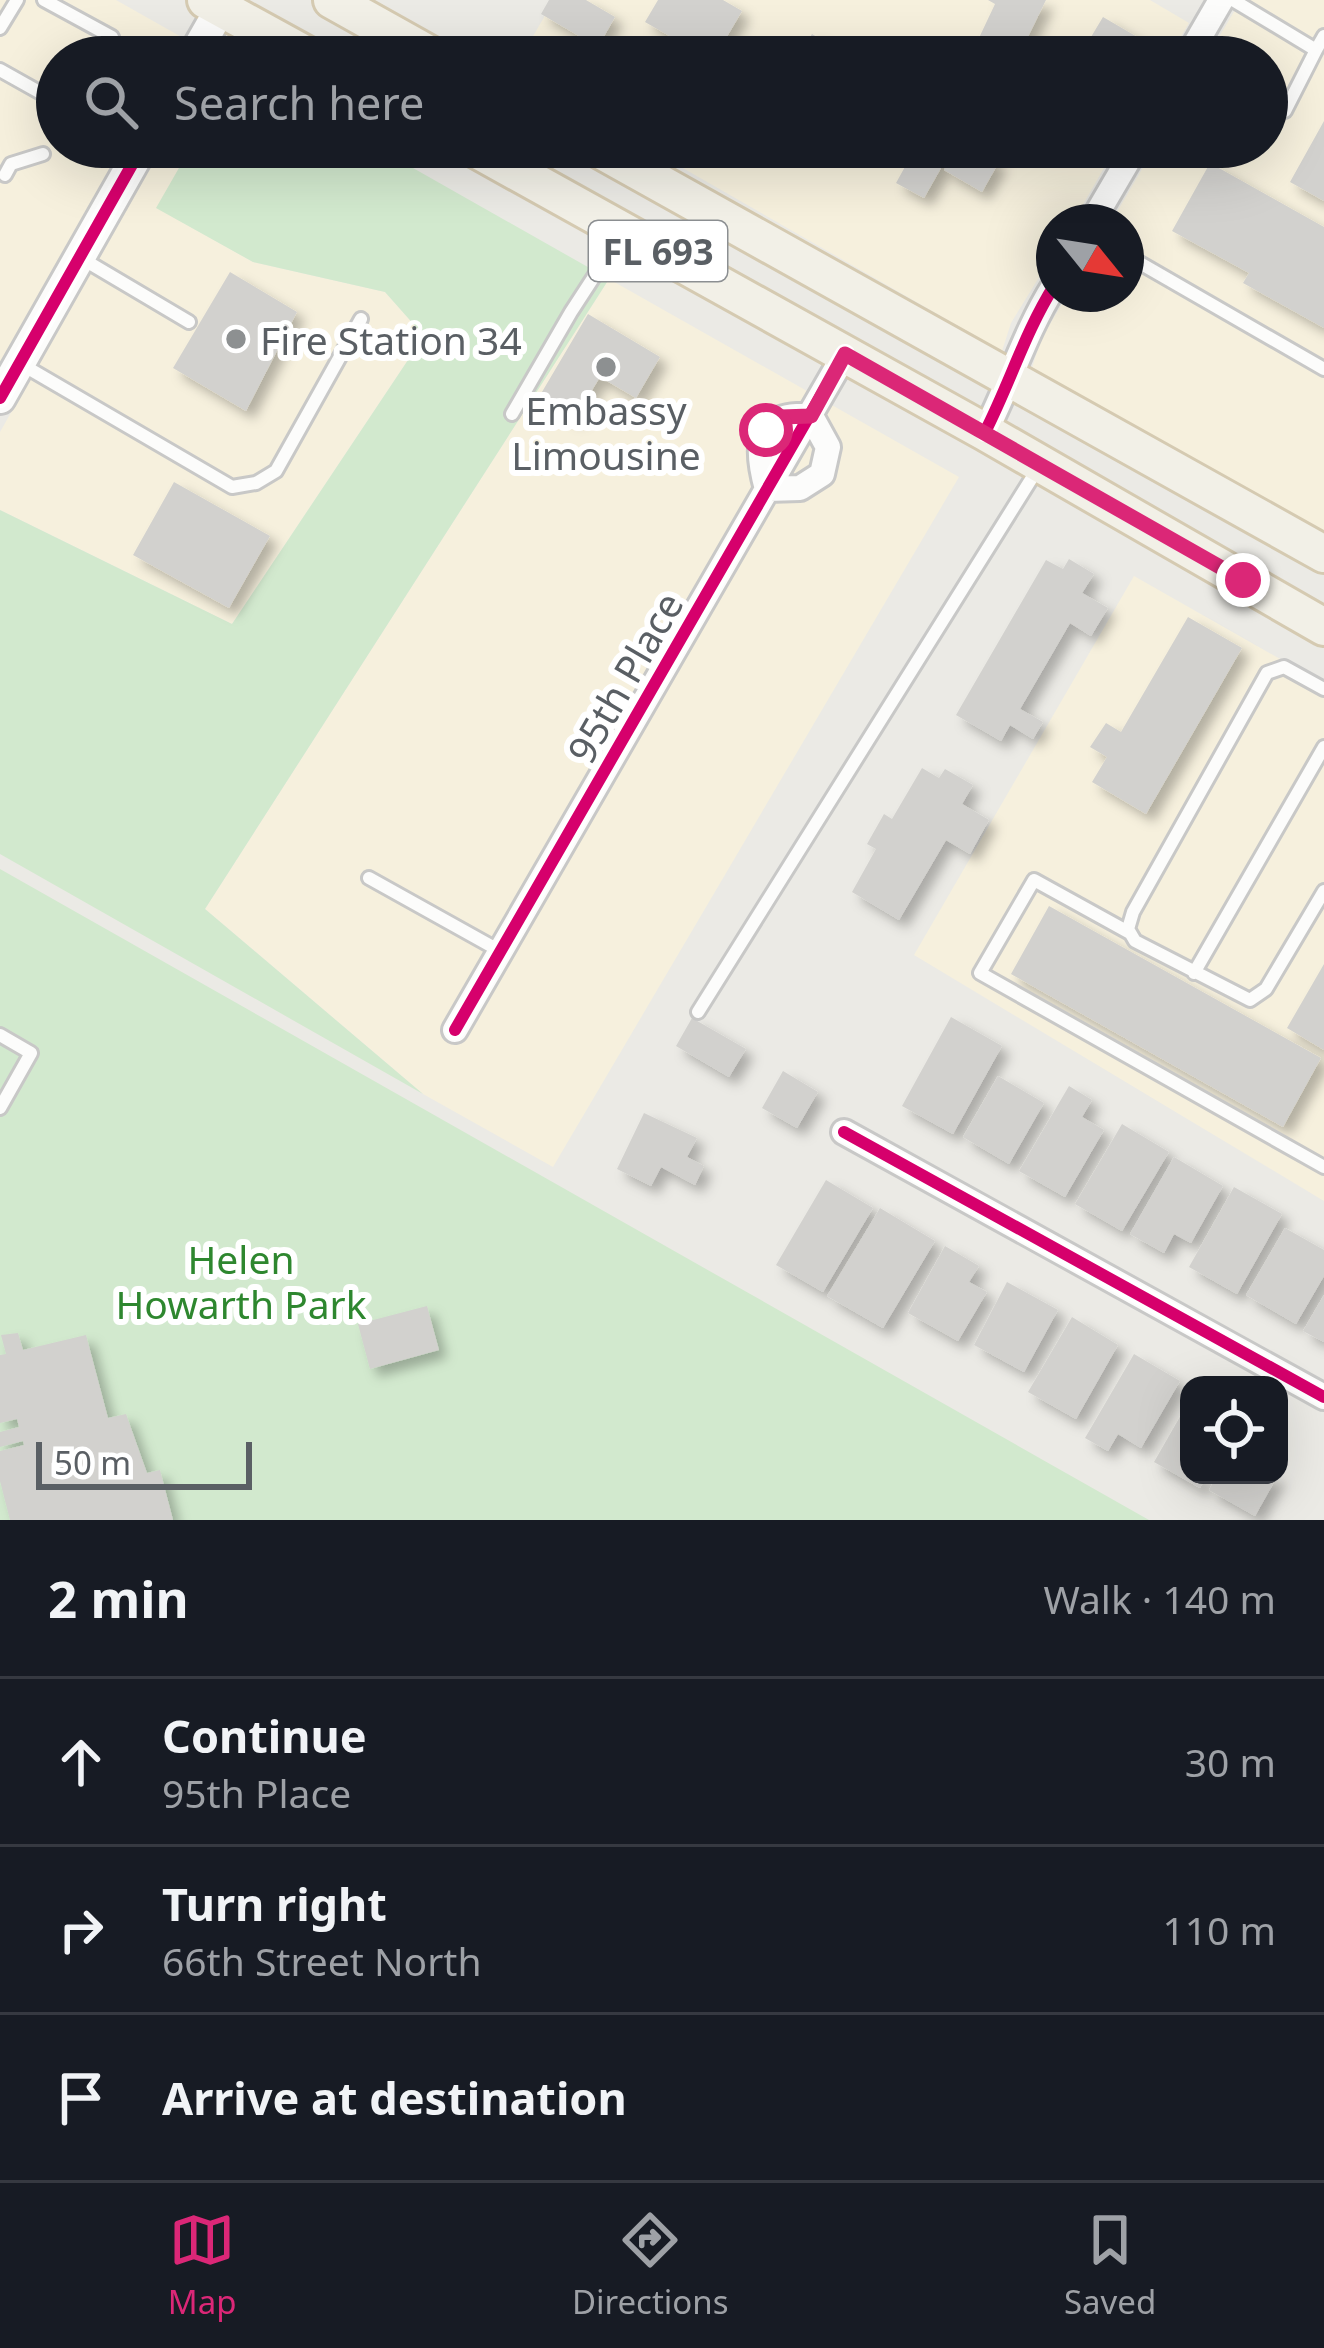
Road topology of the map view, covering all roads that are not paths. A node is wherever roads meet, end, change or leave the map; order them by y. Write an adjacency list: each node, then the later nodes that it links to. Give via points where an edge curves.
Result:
1 (17, 0): 7 (lane)
2 (44, 0): 8 (lane)
3 (332, 0): 11 (main road)
4 (1221, 0): 12 (street)
5 (1233, 0): 14 (lane)
6 (218, 3): 9 (street); 10 (main road)
7 (0, 28)
8 (110, 36)
9 (203, 36)
10 (274, 36)
11 (396, 36)
12 (1200, 36)
13 (1324, 36): 14 (lane)
14 (1316, 50): 17 (lane)
15 (0, 70): 16 (lane)
16 (36, 90)
17 (1288, 105)
18 (36, 156): 23 (lane, via 10,164)
19 (130, 168): 26 (street)
20 (510, 168): 25 (main road, FL 693)
21 (632, 168): 34 (main road, FL 693)
22 (1124, 168): 24 (street)
23 (5, 175)
24 (1103, 204)
25 (624, 232): 31 (main road, FL 693); 36 (lane)
26 (80, 257): 30 (lane); 32 (street)
27 (1144, 265): 33 (lane)
28 (1038, 312): 34 (street)
29 (362, 319): 32 (lane, via 275,471 232,487)
30 (189, 322)
31 (845, 354): 37 (street, 95th Place); 38 (main road, FL 693)
32 (20, 364): 35 (street)
33 (1324, 369)
34 (1011, 380): 38 (street); 41 (main road, FL 693)
35 (0, 398)
36 (512, 414)
37 (811, 416): 40 (street, 95th Place); 40 (street, via 828,446 822,475 800,488)
38 (985, 432): 39 (main road, FL 693)
39 (1041, 464): 42 (main road, FL 693); 50 (lane)
40 (767, 489): 48 (street, 95th Place)
41 (1324, 554)
42 (1324, 627)
43 (1324, 689): 47 (lane, via 1284,667 1267,673 1133,912)
44 (1324, 747): 49 (lane)
45 (370, 878): 48 (lane)
46 (1324, 891): 49 (lane, via 1258,998 1242,999)
47 (1130, 933): 49 (lane); 55 (lane, via 1034,880 980,974)
48 (500, 951): 51 (street, 95th Place)
49 (1194, 973)
50 (698, 1012)
51 (455, 1030)
52 (0, 1035): 53 (lane, via 31,1053)
53 (0, 1108)
54 (844, 1132): 56 (street)
55 (1324, 1167)
56 (1324, 1397)

